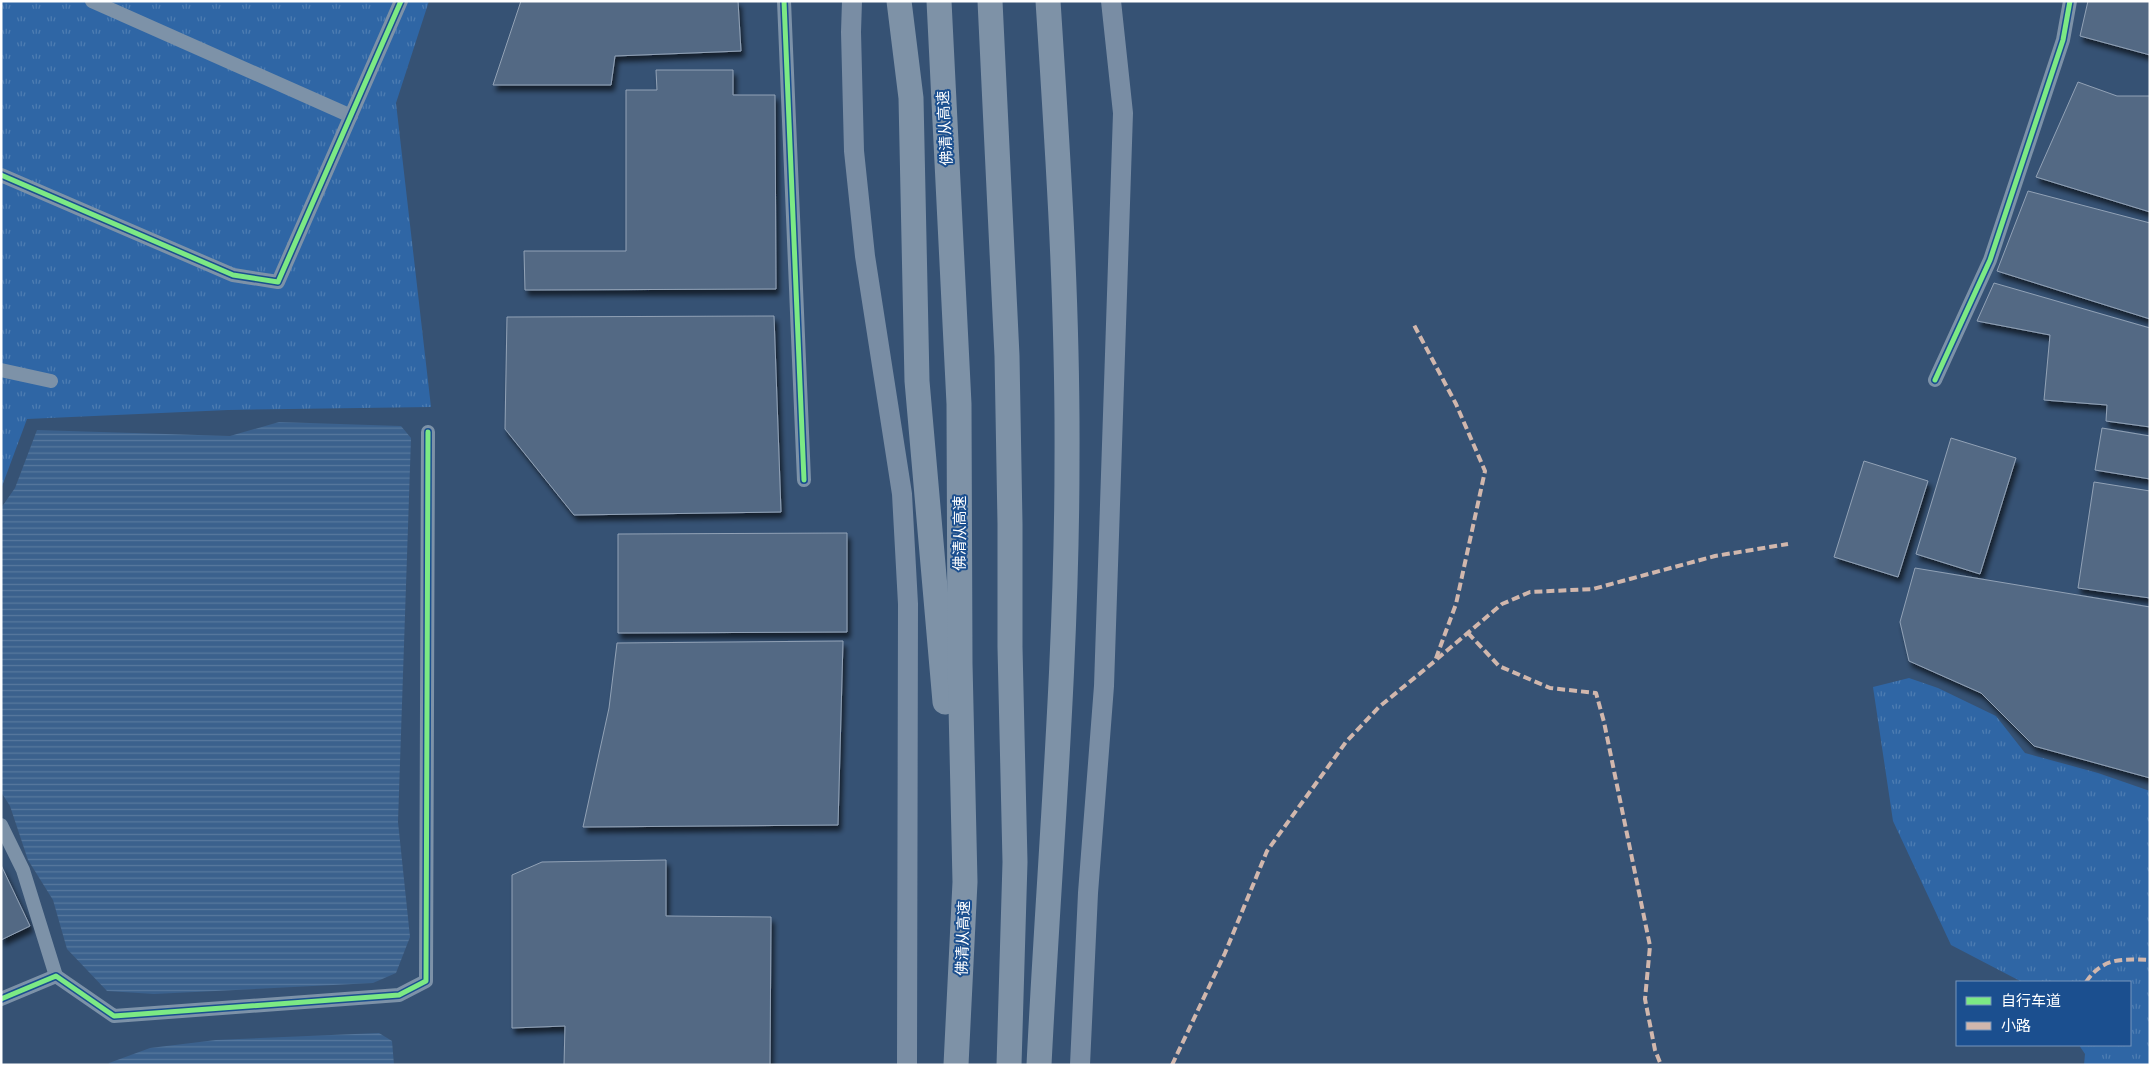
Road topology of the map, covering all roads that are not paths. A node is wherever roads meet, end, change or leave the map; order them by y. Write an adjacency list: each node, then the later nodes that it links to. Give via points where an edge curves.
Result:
1 (92, 1): 11 (street)
2 (401, 1): 11 (street)
3 (784, 1): 17 (street)
4 (852, 1): 22 (main road, via 854,151 865,256 902,494 908,604)
5 (899, 1): 19 (highway, via 911,98 918,381 947,719 951,814)
6 (939, 1): 19 (highway, 佛清从高速, via 959,404)
7 (990, 1): 24 (highway, via 1007,356 1010,514 1014,879)
8 (1048, 1): 25 (highway, via 1064,240 1068,461 1062,653)
9 (1111, 1): 26 (main road, via 1123,113 1104,686 1088,893)
10 (2070, 1): 15 (street, via 2063,40 1990,260)
11 (351, 116): 12 (street, via 278,282 233,276)
12 (1, 175)
13 (1, 370): 14 (street)
14 (51, 380)
15 (1935, 380)
16 (428, 432): 20 (street, via 426,981 400,995 114,1016)
17 (804, 480)
18 (1, 825): 20 (street, via 23,870)
19 (964, 898): 23 (highway, 佛清从高速)
20 (56, 976): 21 (street)
21 (1, 999)
22 (907, 1065)
23 (956, 1065)
24 (1009, 1065)
25 (1038, 1065)
26 (1080, 1065)

